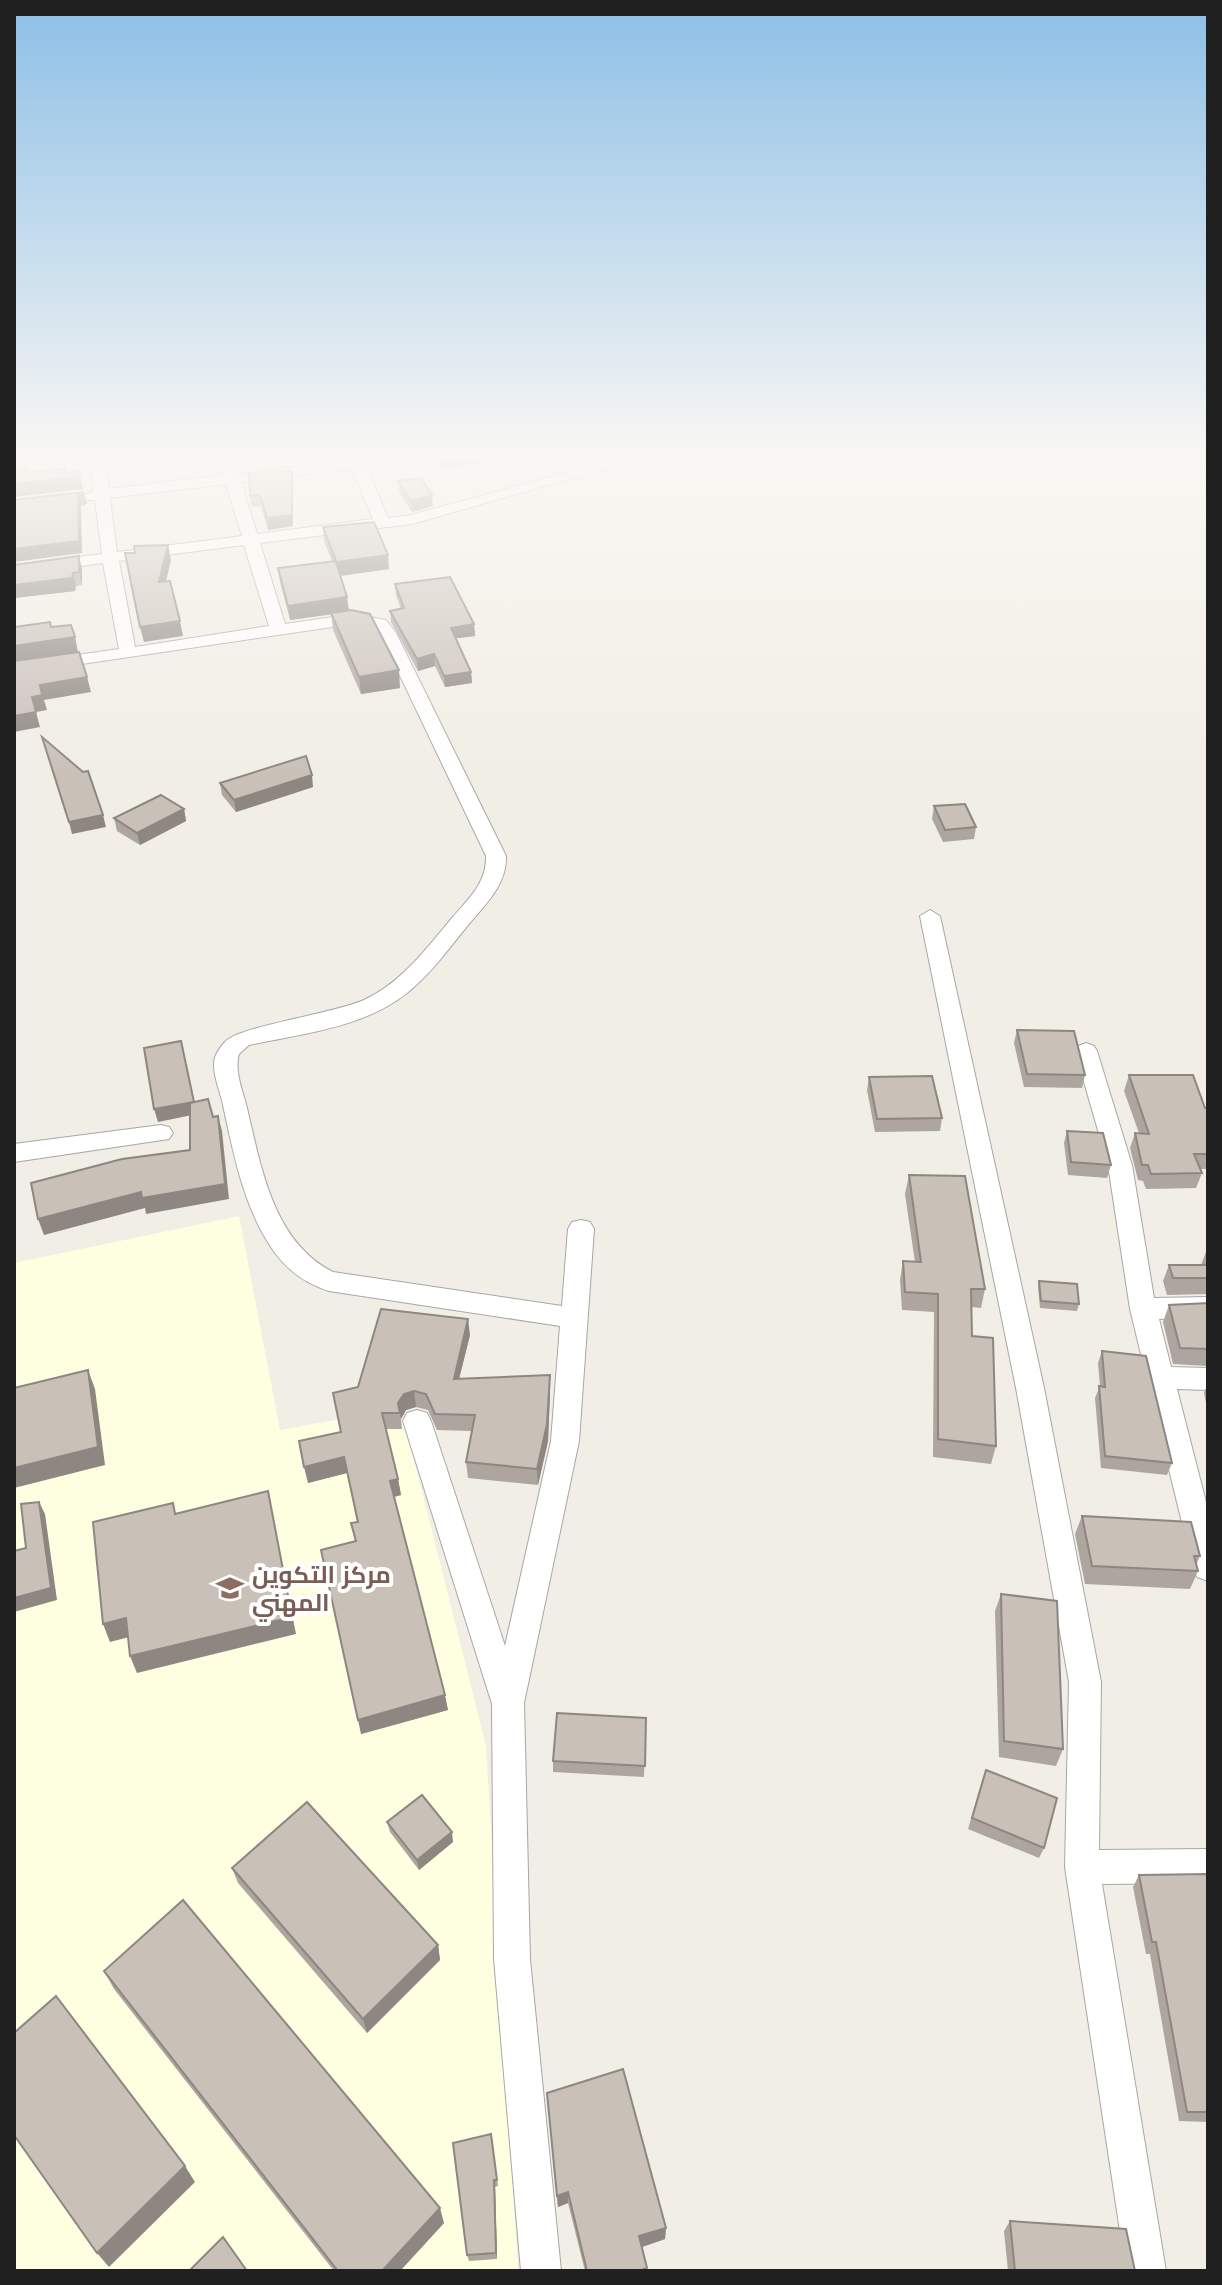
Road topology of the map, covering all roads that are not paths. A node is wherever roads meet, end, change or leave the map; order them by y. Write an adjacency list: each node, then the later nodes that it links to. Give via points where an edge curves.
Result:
1 (76, 562): 4 (street)
2 (111, 562): 6 (street)
3 (258, 562): 5 (street)
4 (14, 570)
5 (278, 630): 6 (street); 15 (street, via 353,619 380,624 463,784 498,866 477,902 390,996 232,1046 226,1064 263,1205 291,1255 329,1281)
6 (128, 653): 7 (street)
7 (14, 669)
8 (930, 916): 22 (street, via 1030,1388 1085,1682)
9 (1086, 1051): 14 (street, via 1120,1165)
10 (161, 1133): 11 (street)
11 (14, 1153)
12 (581, 1229): 15 (street)
13 (1208, 1307): 14 (street)
14 (1143, 1309): 16 (street)
15 (575, 1318): 20 (street, via 565,1441)
16 (1159, 1377): 17 (street); 19 (street)
17 (1208, 1379)
18 (417, 1421): 20 (street)
19 (1208, 1568)
20 (508, 1704): 23 (street, via 512,1959)
21 (1208, 1866): 22 (street)
22 (1082, 1867): 24 (street)
23 (541, 2271)
24 (1146, 2271)

